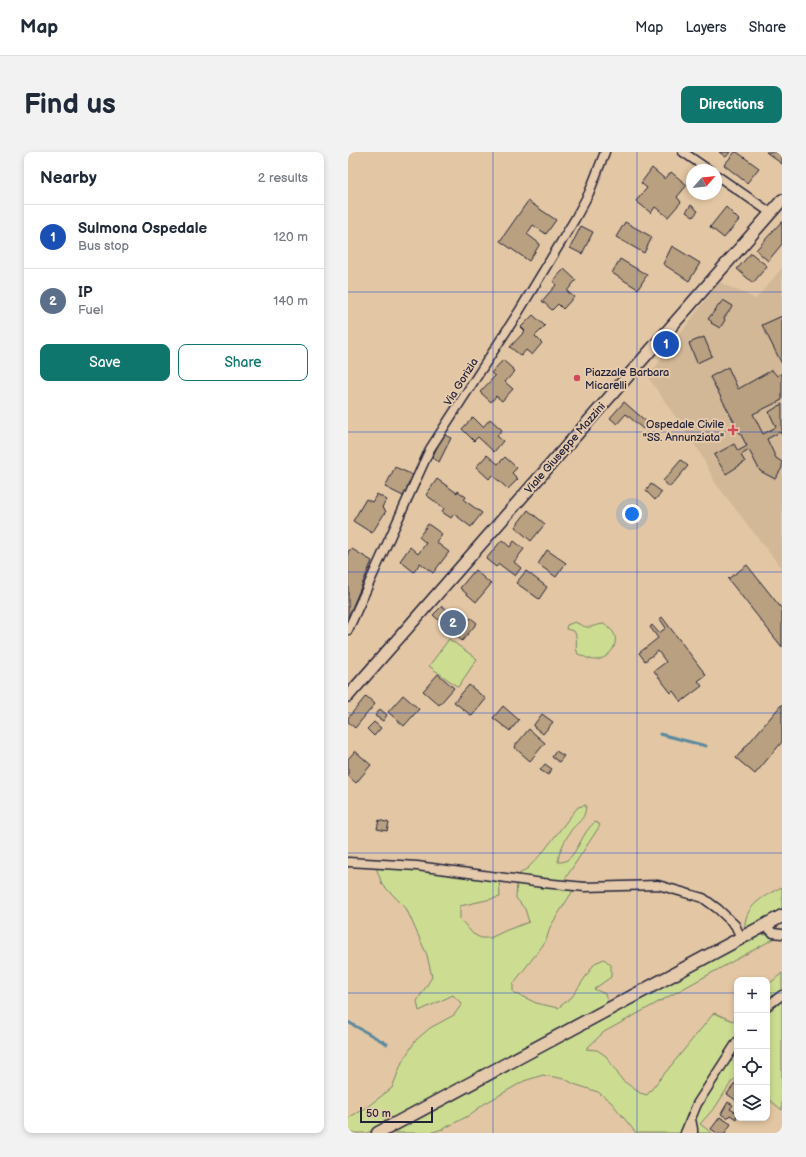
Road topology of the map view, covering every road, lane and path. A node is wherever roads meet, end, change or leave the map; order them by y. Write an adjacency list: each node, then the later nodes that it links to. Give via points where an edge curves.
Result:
1 (605, 152): 7 (street, Via Gorizia, via 589,193 575,219 430,449)
2 (683, 152): 3 (street)
3 (700, 164)
4 (722, 179): 6 (street)
5 (782, 200): 6 (main road, Viale Giuseppe Mazzini)
6 (771, 213): 8 (main road, Viale Giuseppe Mazzini)
7 (348, 630)
8 (348, 696)
9 (348, 862): 13 (street, via 417,866 585,887 658,885 703,898 735,925)
10 (782, 916): 11 (main road)
11 (765, 925): 12 (street, via 773,933); 13 (main road)
12 (782, 934)
13 (741, 938): 18 (main road)
14 (782, 995): 15 (street)
15 (770, 1004)
16 (734, 1047): 17 (street, via 697,1104)
17 (691, 1119): 19 (street); 20 (street)
18 (378, 1133)
19 (685, 1133)
20 (693, 1133)

